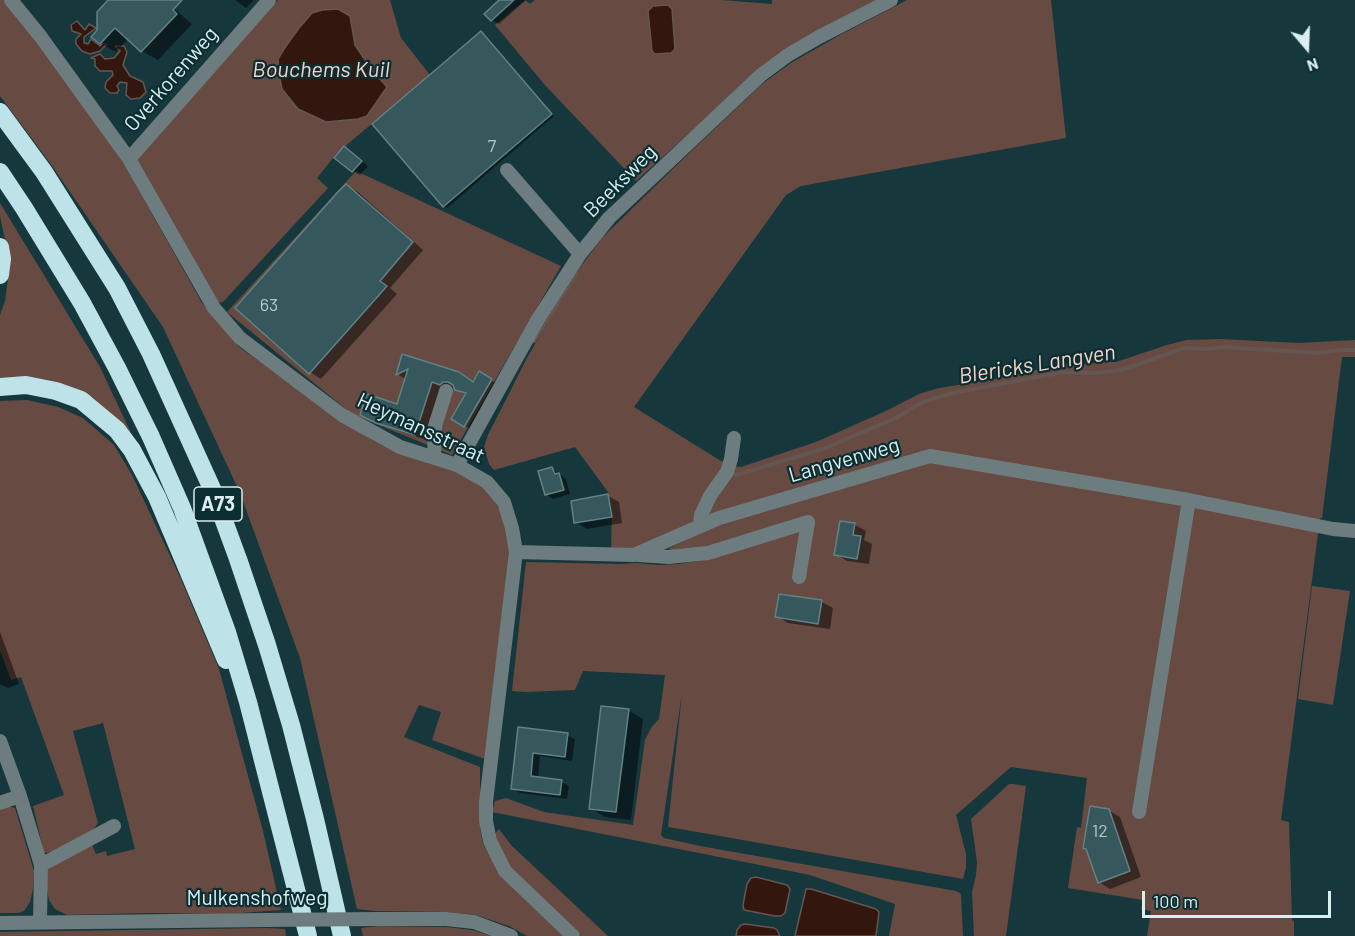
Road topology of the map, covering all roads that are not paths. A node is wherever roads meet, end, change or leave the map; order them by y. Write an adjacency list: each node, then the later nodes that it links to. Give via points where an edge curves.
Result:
1 (11, 0): 5 (street, Heymansstraat)
2 (269, 0): 5 (street, Overkorenweg)
3 (891, 0): 9 (street, Beeksweg, via 788,55 761,75 609,218)
4 (0, 112): 33 (highway, A73, via 44,172 117,288 213,491 291,725)
5 (129, 159): 14 (street, Heymansstraat, via 214,308 240,338 342,415 400,447)
6 (507, 170): 9 (street)
7 (0, 172): 22 (highway, A73, via 82,303 151,437 200,557)
8 (0, 247): 10 (highway)
9 (580, 254): 15 (street, Beeksweg, via 538,319)
10 (0, 276)
11 (0, 387): 22 (highway, A73, via 26,385 81,400 117,430 146,473 223,655)
12 (446, 391): 14 (street, via 435,426)
13 (734, 438): 17 (street, via 727,472 701,515)
14 (434, 458): 15 (street, Heymansstraat)
15 (457, 465): 19 (street, Heymansstraat, via 487,482 504,502)
16 (1190, 500): 17 (street, Langvenweg, via 930,456); 18 (street, Langvenweg); 27 (street)
17 (700, 526): 20 (street, Langvenweg)
18 (1355, 531)
19 (516, 552): 20 (street, Langvenweg); 35 (street, Heymansstraat, via 486,821 490,841 505,871)
20 (634, 555): 21 (street, via 708,553 808,522)
21 (799, 576)
22 (248, 702): 32 (highway, A73)
23 (0, 741): 24 (street)
24 (5, 772): 25 (street)
25 (20, 796): 26 (street); 29 (street)
26 (0, 803)
27 (1139, 812)
28 (114, 826): 29 (street)
29 (41, 865): 30 (street)
30 (40, 921): 31 (street, Mulkenshofweg); 34 (street, Mulkenshofweg, bridge, via 446,919 474,922)
31 (0, 923)
32 (308, 936)
33 (342, 936)
34 (511, 936)
35 (573, 936)

